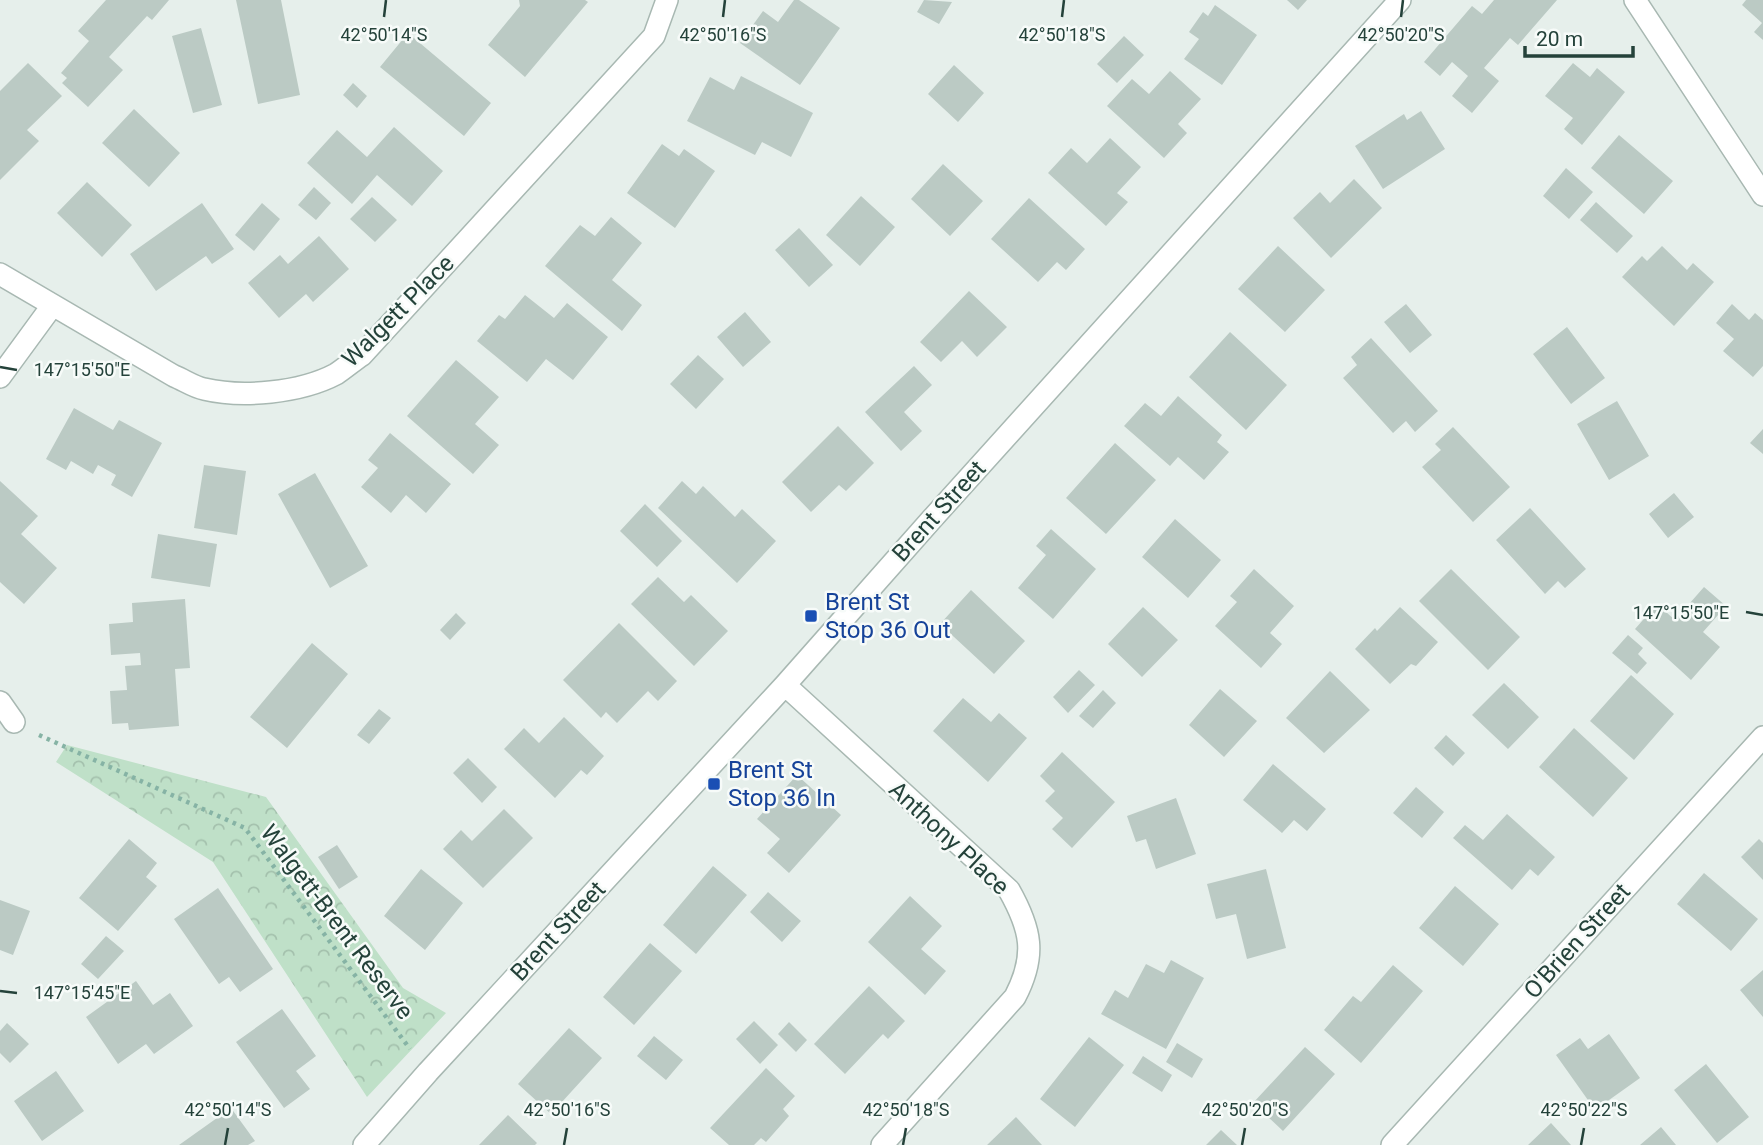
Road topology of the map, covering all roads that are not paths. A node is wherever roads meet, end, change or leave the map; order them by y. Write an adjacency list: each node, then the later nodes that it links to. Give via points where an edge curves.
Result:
1 (667, 0): 6 (street, Walgett Place, via 654,36 362,355 335,374 268,393 202,389)
2 (1400, 0): 8 (street, Brent Street)
3 (1635, 0): 4 (street)
4 (1763, 195)
5 (0, 274): 6 (street, Walgett Place)
6 (52, 306): 7 (street)
7 (0, 377)
8 (785, 685): 12 (street, Brent Street); 13 (street, Anthony Place, via 1009,890 1028,936 1026,976 1016,996)
9 (0, 702): 10 (street)
10 (14, 722)
11 (1763, 737): 14 (street, O'Brien Street)
12 (364, 1145)
13 (882, 1145)
14 (1392, 1145)

